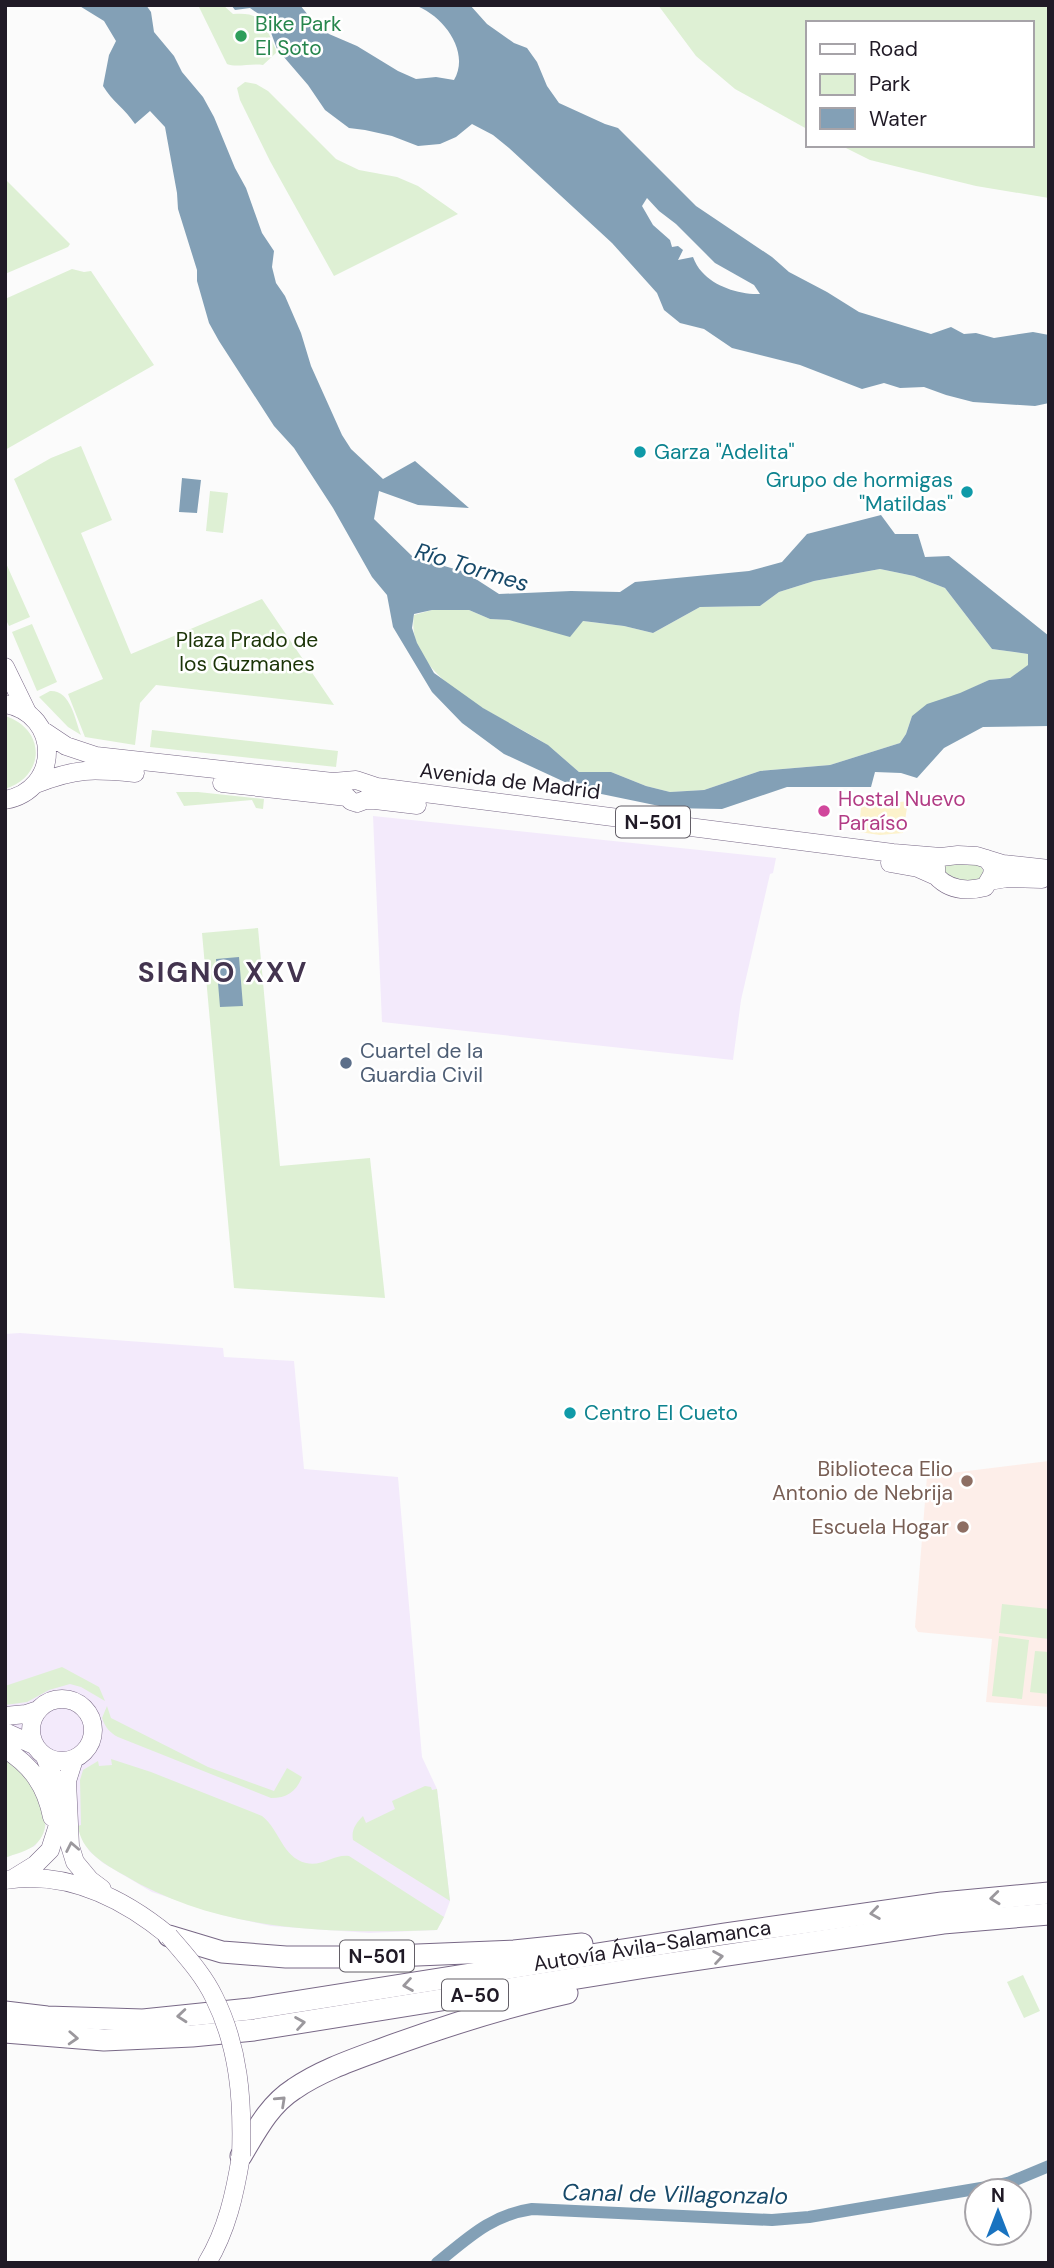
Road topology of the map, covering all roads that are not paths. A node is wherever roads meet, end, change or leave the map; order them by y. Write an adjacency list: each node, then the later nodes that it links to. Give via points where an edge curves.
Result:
1 (5, 667): 3 (main road)
2 (5, 704): 3 (main road)
3 (27, 712): 4 (main road, N-501)
4 (42, 730): 5 (main road, via 47,758); 6 (main road, Avenida de Madrid / N-501, via 72,749 108,758 333,782)
5 (36, 784): 6 (main road, Avenida de Madrid / N-501, via 90,769); 7 (main road, N-501)
6 (357, 790): 8 (main road, Avenida de Madrid / N-501, via 390,789); 11 (main road, Avenida de Madrid / N-501, via 890,863)
7 (6, 800)
8 (941, 857): 9 (main road); 11 (main road)
9 (987, 859): 10 (main road); 13 (main road, via 993,867)
10 (1049, 869)
11 (936, 876): 13 (main road, via 960,889 982,888)
12 (1049, 879): 13 (main road)
13 (989, 881)
14 (38, 1710): 15 (main road); 18 (main road, via 31,1727); 19 (main road, via 57,1699 79,1704 88,1712 93,1734 90,1745)
15 (5, 1716)
16 (5, 1732): 18 (main road)
17 (5, 1749): 20 (main road, via 36,1775)
18 (39, 1751): 19 (main road, via 54,1761); 20 (main road, via 58,1788)
19 (75, 1759): 23 (main road, one-way to 19, via 75,1862 70,1846 67,1781)
20 (55, 1830): 21 (main road, via 50,1850 35,1865)
21 (9, 1879): 23 (main road, via 77,1884)
22 (1049, 1893): 25 (highway, Autovía Ávila-Salamanca / A-50, one-way to 25)
23 (113, 1898): 26 (main road)
24 (1049, 1914): 27 (highway, Autovía Ávila-Salamanca / A-50, one-way to 24, via 943,1923)
25 (724, 1934): 26 (highway, N-501, via 368,1957 222,1952); 28 (highway, Autovía Ávila-Salamanca / A-50, one-way to 28, via 188,2016 129,2019)
26 (169, 1936): 30 (main road, bridge, via 213,1995 235,2053 242,2098)
27 (688, 1961): 29 (highway, Autovía Ávila-Salamanca / A-50, one-way to 27, via 104,2040 254,2030); 30 (highway, one-way to 27, via 267,2113 293,2089 356,2059 529,2002)
28 (5, 2012)
29 (5, 2032)
30 (241, 2155): 31 (main road, via 227,2220)
31 (207, 2263)

